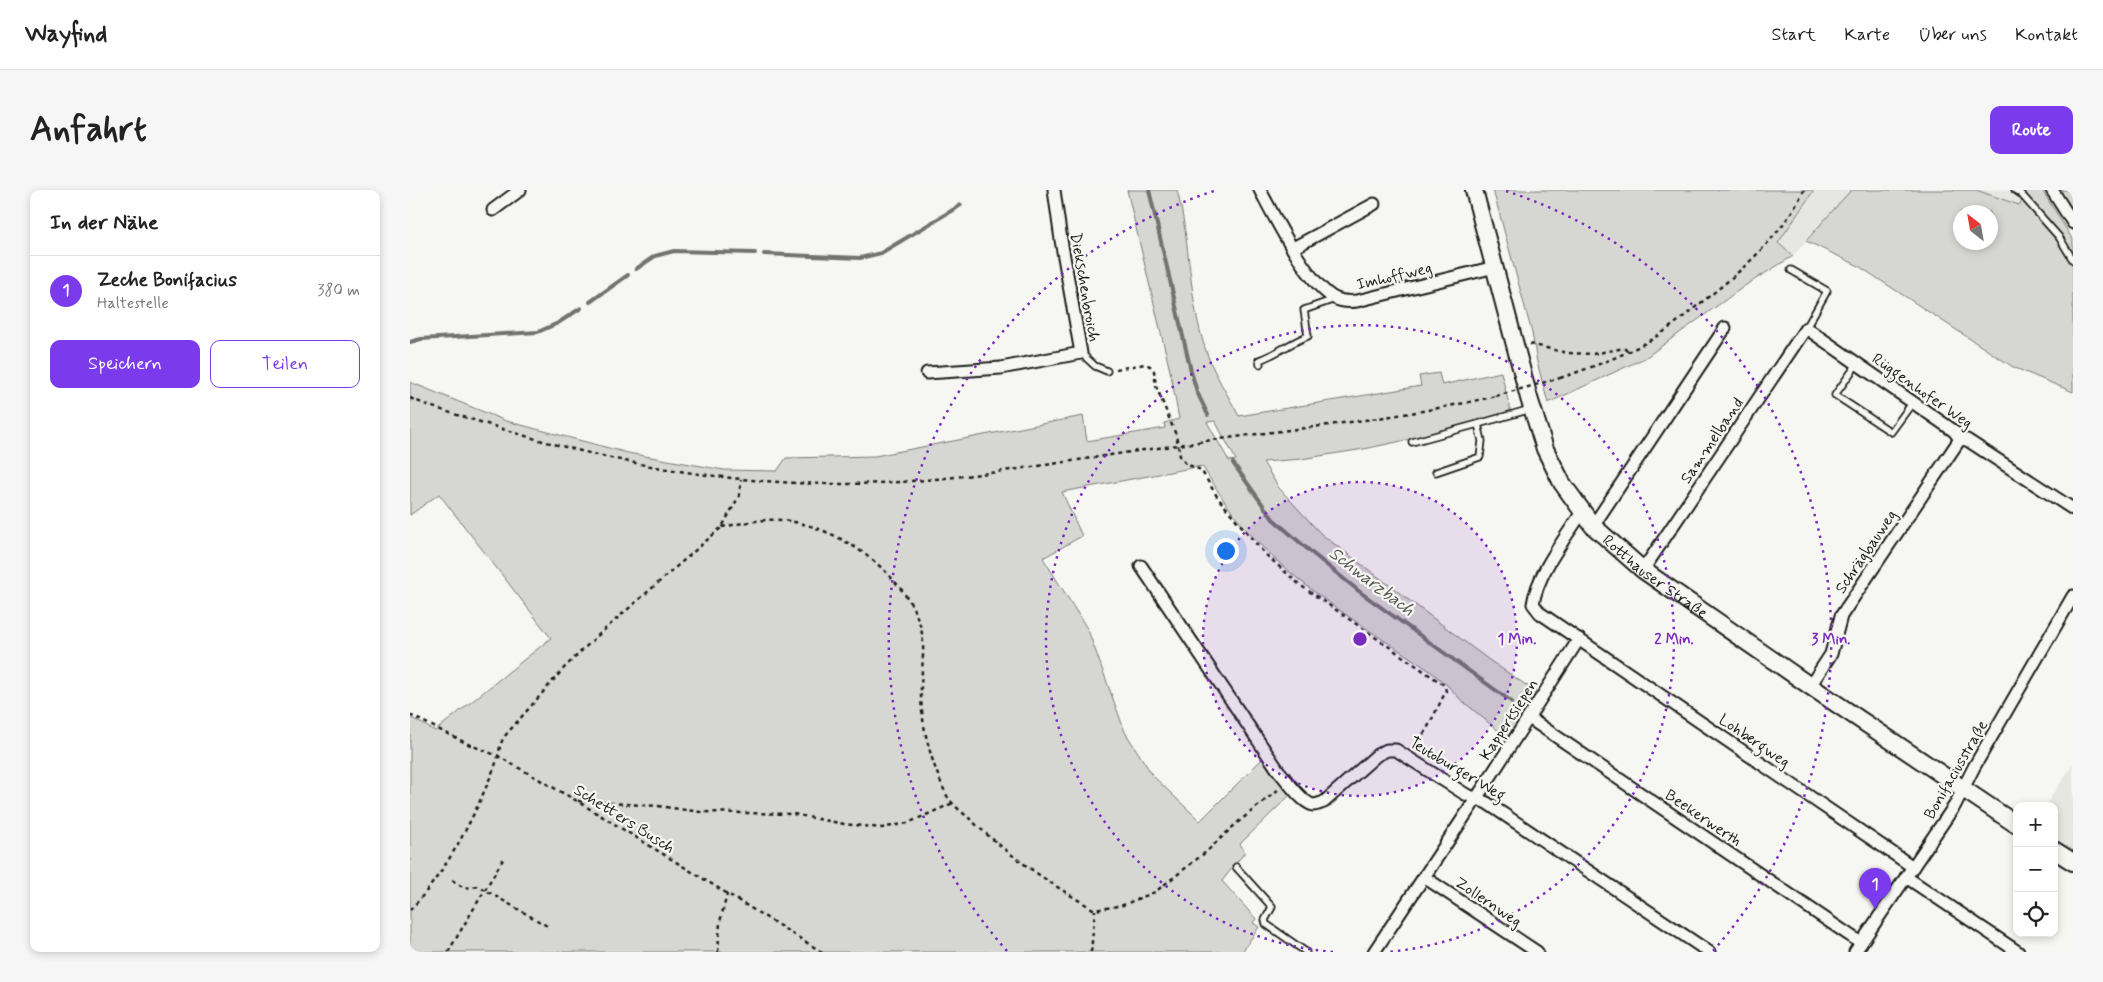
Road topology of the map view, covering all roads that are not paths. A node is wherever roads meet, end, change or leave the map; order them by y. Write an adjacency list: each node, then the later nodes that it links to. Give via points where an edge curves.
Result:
1 (520, 190): 8 (street)
2 (1054, 190): 17 (street, Diekschenbroich)
3 (1260, 190): 10 (street)
4 (1474, 190): 12 (main road, Rotthauser Straße)
5 (2015, 190): 11 (lane, via 2059,237)
6 (2052, 190): 9 (street)
7 (1374, 204): 10 (street)
8 (494, 210)
9 (2073, 224)
10 (1293, 248): 14 (street, via 1320,287)
11 (2073, 260)
12 (1495, 267): 14 (street, Imhoffweg, via 1357,302); 23 (main road, Rotthauser Straße)
13 (1791, 270): 16 (lane, via 1827,291)
14 (1335, 299): 18 (lane, via 1304,310 1308,336 1290,342 1278,353 1259,360)
15 (1724, 328): 30 (street)
16 (1806, 328): 19 (street, Rüggenhofer Weg); 32 (street, Sammelband)
17 (1081, 353): 20 (lane, via 1095,366); 21 (street, Diekschenbroich, via 1001,368)
18 (1260, 364)
19 (1857, 364): 22 (street, Rüggenhofer Weg); 22 (lane, via 1835,395 1891,432)
20 (1107, 371)
21 (927, 373)
22 (1913, 402): 25 (street, Rüggenhofer Weg, via 1954,431)
23 (1532, 408): 24 (lane); 29 (main road, Rotthauser Straße, via 1545,449 1562,483)
24 (1478, 424): 26 (lane); 27 (lane, via 1482,441 1480,457)
25 (1960, 439): 28 (street, Rüggenhofer Weg, via 1967,440); 35 (street, Schrägbauweg, via 1841,616 1831,654)
26 (1412, 442)
27 (1436, 472)
28 (2073, 509)
29 (1582, 512): 30 (main road, Rotthauser Straße); 34 (street, via 1541,577 1533,604 1540,613)
30 (1594, 526): 32 (main road, Rotthauser Straße)
31 (1141, 566): 38 (street, Teutoburger Weg, via 1287,781 1305,800 1314,805 1324,802 1377,755 1387,750 1396,750 1409,757)
32 (1642, 570): 35 (main road, Rotthauser Straße)
33 (2073, 596): 37 (street, Bonifaciusstraße, via 1974,767)
34 (1579, 639): 36 (street, Kappertsiepen); 43 (street, Lohbergweg)
35 (1810, 686): 37 (main road, Rotthauser Straße)
36 (1529, 718): 38 (street, Kappertsiepen); 46 (street, Beekerwerth)
37 (1964, 790): 39 (main road, Rotthauser Straße); 43 (street, Bonifaciusstraße)
38 (1476, 799): 44 (street, Kappertsiepen); 50 (street, Teutoburger Weg, via 1487,803)
39 (2013, 822)
40 (2058, 853): 41 (main road)
41 (2073, 862)
42 (1236, 867): 47 (lane, via 1272,908 1266,924)
43 (1913, 867): 45 (street, Bonifaciusstraße)
44 (1424, 877): 48 (street, Kappertsiepen); 49 (street, Zollernweg)
45 (1906, 878): 46 (street, Bonifaciusstraße); 51 (street)
46 (1858, 948)
47 (1306, 952)
48 (1374, 952)
49 (1537, 952)
50 (1709, 952)
51 (2018, 952)

